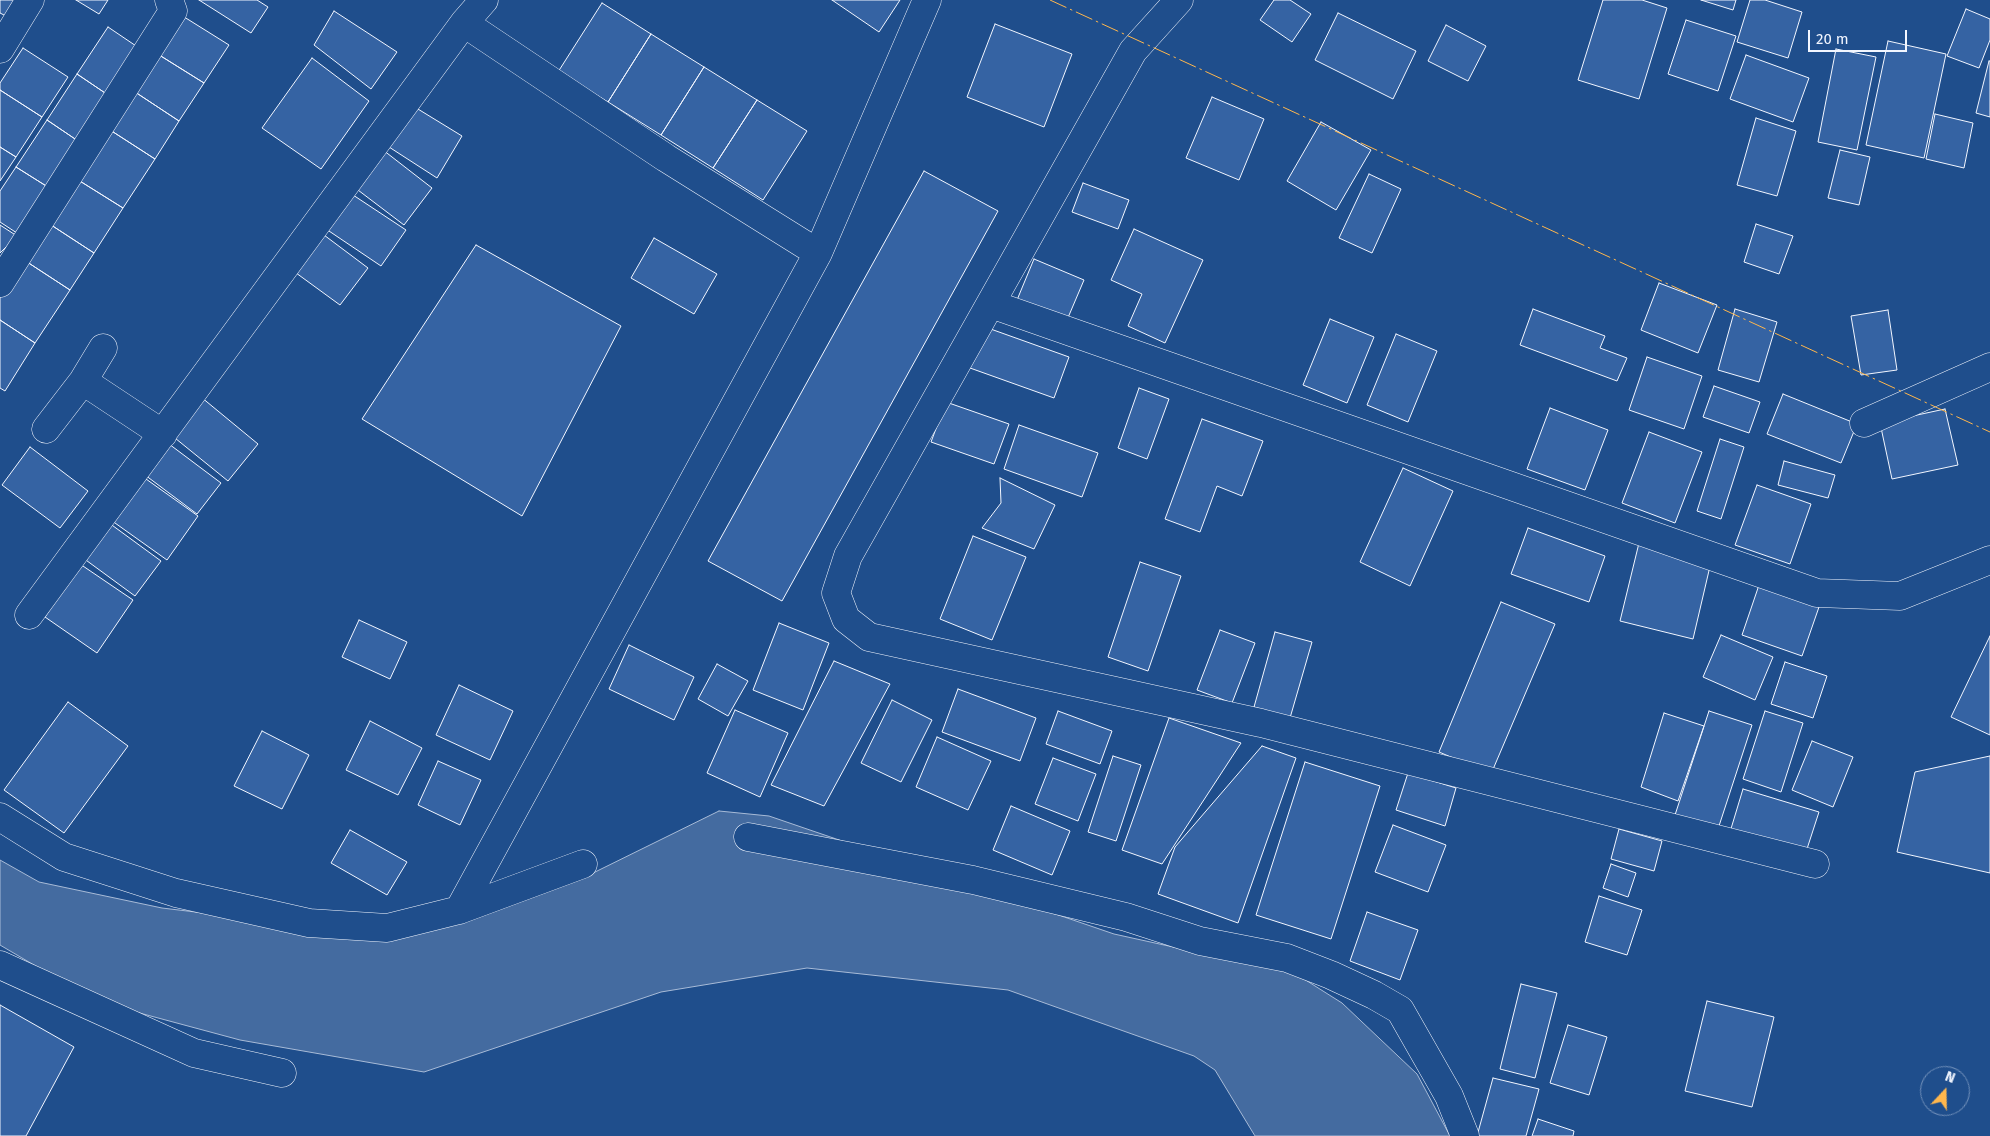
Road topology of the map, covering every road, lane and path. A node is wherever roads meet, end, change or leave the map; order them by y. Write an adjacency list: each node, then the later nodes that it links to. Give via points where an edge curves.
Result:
1 (30, 0): 7 (street)
2 (169, 0): 9 (street, via 173,11)
3 (484, 0): 6 (street)
4 (927, 0): 8 (street)
5 (1179, 0): 10 (street, via 1133,51)
6 (464, 23): 8 (street, via 666,158); 16 (street)
7 (0, 49)
8 (818, 253): 23 (street)
9 (0, 283)
10 (991, 304): 17 (street, via 1817,592 1900,596); 22 (street, via 848,556 836,594 846,619 869,638 1261,723)
11 (103, 348): 13 (street)
12 (1990, 367): 14 (street)
13 (83, 380): 15 (street); 16 (street)
14 (1864, 423)
15 (46, 429)
16 (163, 434): 18 (street)
17 (1990, 560)
18 (29, 615)
19 (0, 817): 23 (street, via 64,857 176,893 309,923 387,928)
20 (748, 837): 26 (street, via 982,882 1126,917 1200,941 1287,958 1331,975 1400,1010 1449,1096)
21 (583, 864): 23 (street)
22 (1815, 864)
23 (459, 910)
24 (0, 965): 25 (street, via 194,1053)
25 (282, 1073)
26 (1465, 1136)

